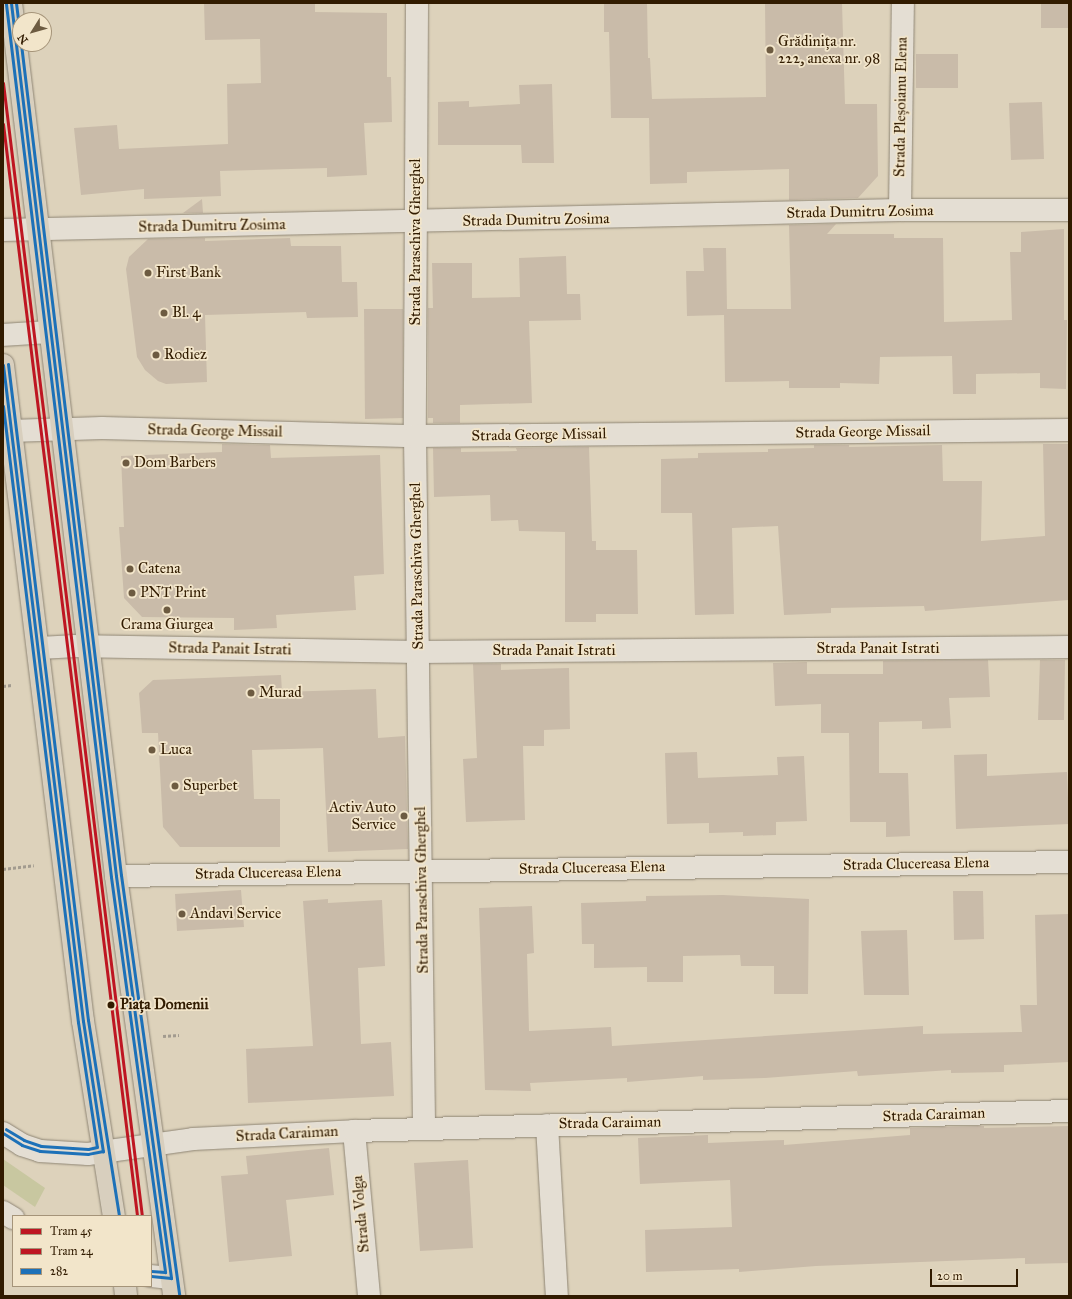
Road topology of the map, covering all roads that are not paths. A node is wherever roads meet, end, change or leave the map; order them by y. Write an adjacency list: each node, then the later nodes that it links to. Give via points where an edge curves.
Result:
1 (11, 3): 7 (main road)
2 (417, 3): 6 (street, Strada Paraschiva Gherghel)
3 (903, 3): 4 (street, Strada Pleșoianu Elena)
4 (900, 210): 5 (street, Strada Dumitru Zosima); 6 (street, Strada Dumitru Zosima)
5 (1069, 210)
6 (416, 223): 7 (street, Strada Dumitru Zosima); 15 (street, Strada Paraschiva Gherghel)
7 (38, 228): 8 (street, Strada Dumitru Zosima); 9 (main road)
8 (3, 230)
9 (50, 332): 10 (street); 12 (main road)
10 (3, 335)
11 (3, 365): 14 (main road)
12 (62, 428): 14 (street, Strada George Missail); 15 (street, Strada George Missail); 16 (main road)
13 (1069, 430): 15 (street, Strada George Missail)
14 (10, 431): 17 (main road)
15 (415, 436): 19 (street, Strada Paraschiva Gherghel)
16 (88, 647): 17 (street, Strada Panait Istrati); 19 (street, Strada Panait Istrati); 22 (main road)
17 (39, 648): 29 (main road, via 83,1020)
18 (1069, 648): 19 (street, Strada Panait Istrati)
19 (418, 652): 21 (street, Strada Paraschiva Gherghel)
20 (1069, 862): 21 (street, Strada Clucereasa Elena)
21 (422, 870): 22 (street, Strada Clucereasa Elena); 25 (street, Strada Paraschiva Gherghel)
22 (116, 876): 28 (main road)
23 (1069, 1111): 24 (street, Strada Caraiman)
24 (547, 1125): 25 (street, Strada Caraiman); 35 (street)
25 (424, 1128): 26 (street, Strada Caraiman)
26 (354, 1131): 28 (street, Strada Caraiman, via 193,1139); 34 (street, Strada Volga)
27 (3, 1133): 29 (street, Strada Caraiman, via 22,1145 40,1151 88,1154)
28 (152, 1144): 29 (street, Strada Caraiman); 33 (main road)
29 (103, 1151): 31 (main road)
30 (3, 1212): 32 (street)
31 (114, 1215)
32 (12, 1217)
33 (166, 1284)
34 (368, 1296)
35 (557, 1296)

